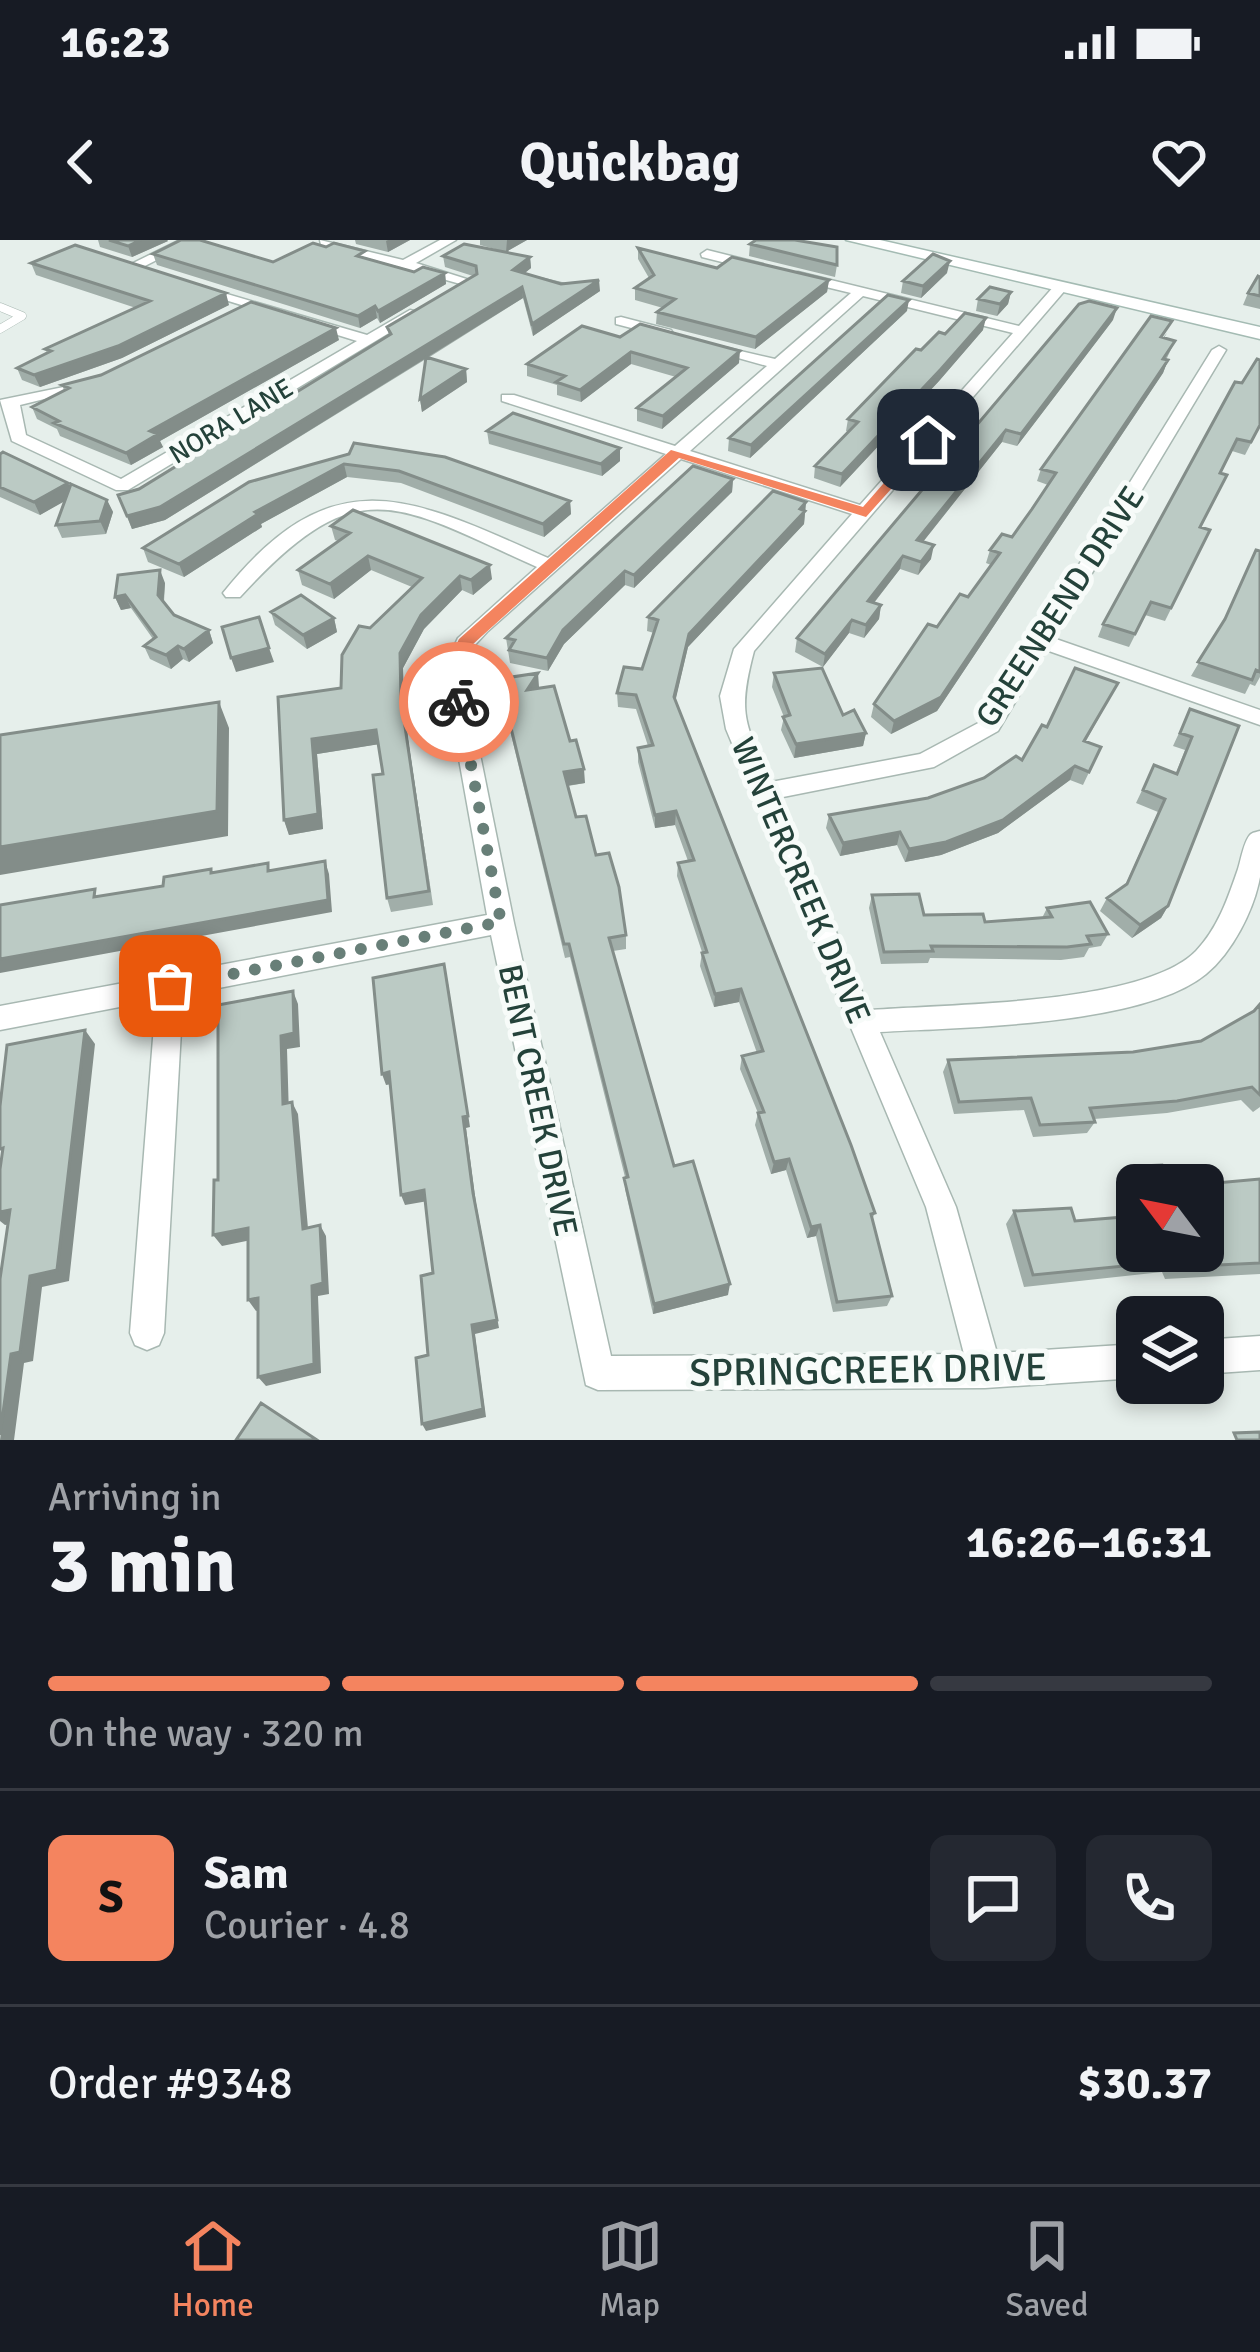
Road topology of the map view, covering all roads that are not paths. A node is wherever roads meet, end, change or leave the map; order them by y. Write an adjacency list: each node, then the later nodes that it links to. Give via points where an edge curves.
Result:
1 (190, 240): 8 (street)
2 (450, 240): 7 (street)
3 (855, 240): 11 (main road)
4 (325, 242): 7 (street)
5 (706, 254): 12 (street)
6 (115, 261): 8 (street)
7 (405, 264): 13 (street, via 469,282)
8 (132, 267): 9 (street)
9 (152, 273)
10 (172, 279): 14 (street)
11 (1060, 288): 20 (street, WINTERCREEK DRIVE); 21 (main road)
12 (862, 291): 20 (street); 24 (street, BENT CREEK DRIVE)
13 (449, 294)
14 (252, 304): 17 (street); 22 (street)
15 (428, 305): 22 (street, NORA LANE)
16 (0, 307): 19 (lane, via 22,316)
17 (232, 314)
18 (621, 320): 24 (street)
19 (0, 329)
20 (1023, 331): 29 (street, WINTERCREEK DRIVE)
21 (1260, 333)
22 (368, 340): 27 (street, NORA LANE, via 122,486 18,438)
23 (1219, 350): 32 (street, GREENBEND DRIVE)
24 (778, 364): 28 (street, BENT CREEK DRIVE)
25 (115, 374): 27 (street)
26 (508, 398): 28 (street)
27 (6, 405)
28 (676, 453): 29 (street); 30 (street, BENT CREEK DRIVE)
29 (866, 513): 34 (street, WINTERCREEK DRIVE, via 744,649 731,696)
30 (548, 565): 31 (street, via 410,508 343,507 262,561); 36 (street, BENT CREEK DRIVE, via 465,643 452,670)
31 (233, 593)
32 (1041, 641): 33 (street); 34 (street, GREENBEND DRIVE, via 990,726 962,746 926,761)
33 (1260, 718)
34 (765, 792): 39 (street, WINTERCREEK DRIVE)
35 (1260, 840): 39 (street, via 1229,928 1196,969 1163,988)
36 (501, 922): 37 (street); 45 (street, BENT CREEK DRIVE)
37 (170, 986): 38 (street); 40 (street)
38 (0, 1018)
39 (861, 1022): 44 (street, WINTERCREEK DRIVE, via 941,1208)
40 (147, 1333)
41 (1260, 1353): 42 (street)
42 (1224, 1356)
43 (1116, 1362): 44 (street, SPRINGCREEK DRIVE)
44 (985, 1371): 45 (street, SPRINGCREEK DRIVE)
45 (598, 1373)

